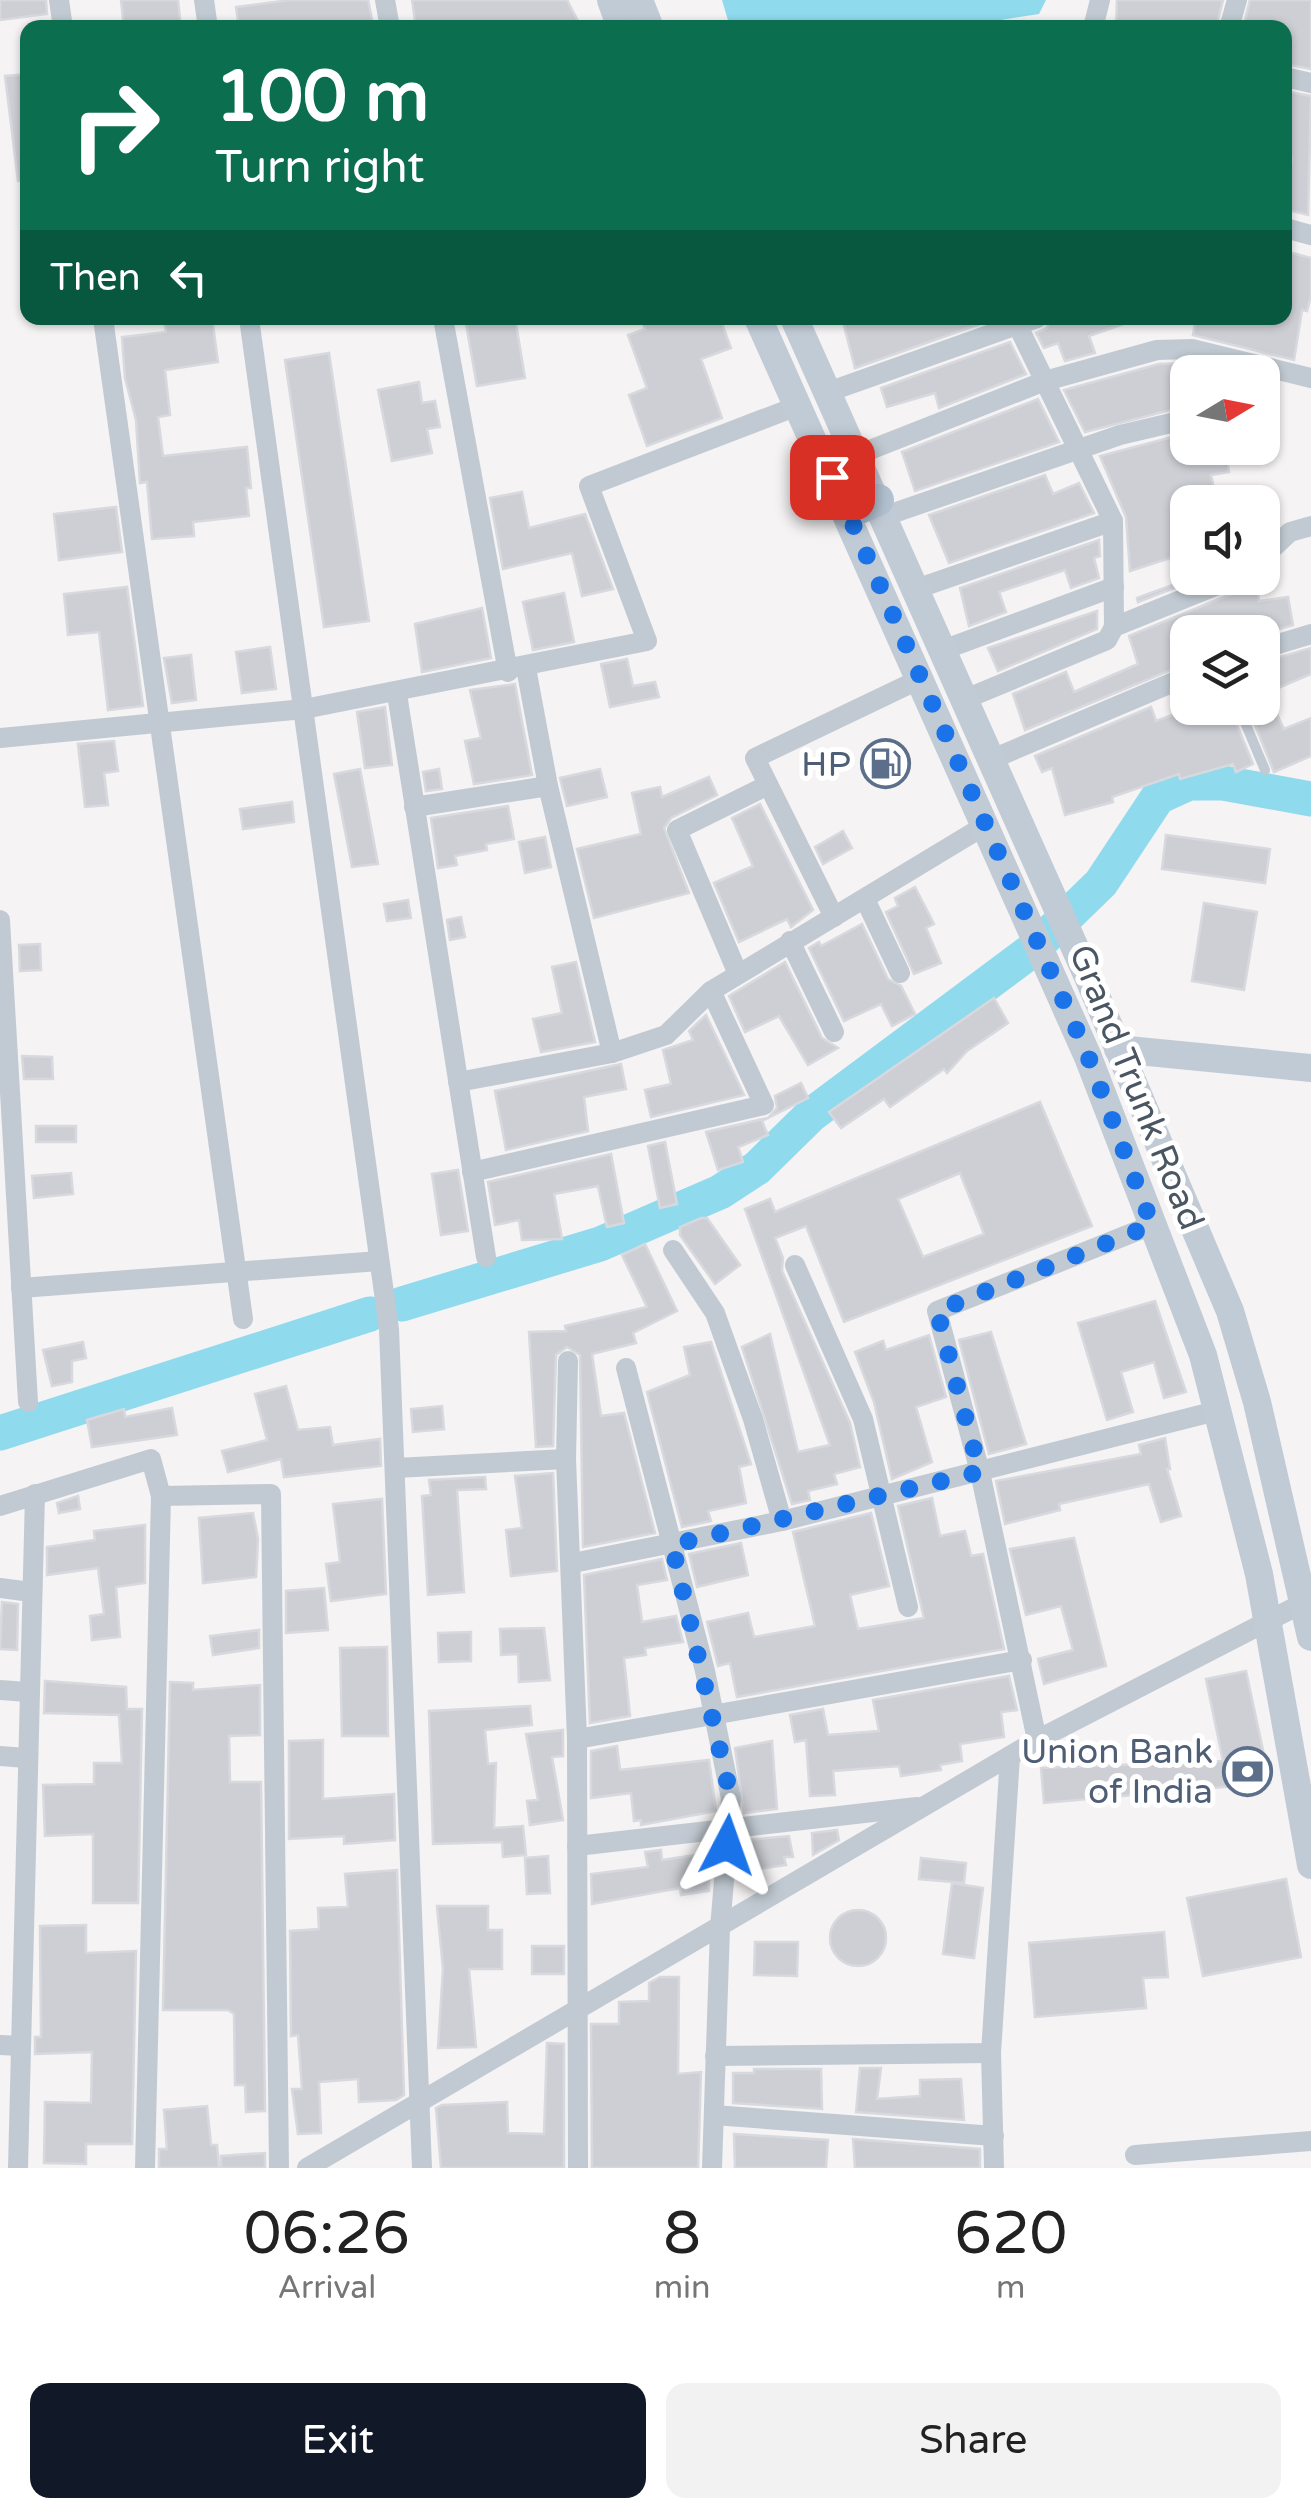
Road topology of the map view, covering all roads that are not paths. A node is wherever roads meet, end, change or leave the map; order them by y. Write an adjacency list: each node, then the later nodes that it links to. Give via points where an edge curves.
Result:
1 (105, 325): 32 (street)
2 (250, 325): 31 (street)
3 (444, 325): 26 (street)
4 (761, 325): 11 (main road, Grand Trunk Road)
5 (800, 325): 10 (main road, Grand Trunk Road)
6 (1009, 325): 10 (street)
7 (1025, 325): 9 (street)
8 (1311, 378): 9 (street, via 1175,347)
9 (1045, 381): 13 (street); 14 (street)
10 (828, 392): 14 (main road, Grand Trunk Road)
11 (800, 405): 15 (main road, Grand Trunk Road); 26 (street, via 589,486 647,642)
12 (1170, 423): 13 (street)
13 (1080, 452): 15 (street); 16 (street)
14 (857, 455): 15 (main road, Grand Trunk Road)
15 (871, 510): 20 (main road, Grand Trunk Road); 27 (main road, Grand Trunk Road)
16 (1114, 521): 19 (street); 20 (street)
17 (1311, 526): 18 (street)
18 (1280, 541)
19 (1114, 587): 22 (street); 25 (street)
20 (913, 590): 25 (main road, Grand Trunk Road)
21 (1193, 595): 22 (street)
22 (1114, 627): 30 (street, via 1107,640)
23 (1311, 634): 24 (street)
24 (1280, 643)
25 (940, 651): 30 (main road, Grand Trunk Road)
26 (517, 670): 29 (street); 38 (street)
27 (920, 680): 37 (street, via 754,758); 40 (main road, Grand Trunk Road)
28 (1170, 684): 35 (street)
29 (397, 694): 31 (street); 39 (street)
30 (964, 700): 35 (main road, Grand Trunk Road)
31 (304, 708): 32 (street); 57 (street)
32 (160, 724): 34 (street); 59 (street)
33 (1246, 725): 36 (lane)
34 (0, 738)
35 (990, 760): 49 (main road, Grand Trunk Road)
36 (1265, 770)
37 (768, 785): 42 (street); 46 (street, via 677,830)
38 (548, 786): 39 (street); 50 (street)
39 (414, 807): 52 (street)
40 (984, 826): 41 (street); 54 (main road, Grand Trunk Road, via 1058,988)
41 (866, 900): 42 (street); 45 (street)
42 (834, 917): 44 (street)
43 (0, 920): 60 (street)
44 (790, 941): 46 (street); 48 (street)
45 (900, 973)
46 (738, 974): 47 (street)
47 (711, 990): 50 (street, via 666,1035); 53 (street, via 764,1105)
48 (834, 1032)
49 (1118, 1049): 51 (main road); 78 (main road, Grand Trunk Road, via 1230,1311)
50 (612, 1053): 52 (street)
51 (1311, 1068)
52 (458, 1082): 53 (street)
53 (472, 1172): 56 (street)
54 (1152, 1225): 65 (main road, Grand Trunk Road); 68 (street, via 937,1311)
55 (673, 1250): 73 (street, via 715,1314)
56 (486, 1257)
57 (380, 1261): 59 (street); 67 (street)
58 (795, 1265): 71 (street, via 863,1419)
59 (237, 1271): 60 (street); 61 (street)
60 (21, 1288): 64 (street)
61 (244, 1319)
62 (568, 1361): 66 (street)
63 (626, 1368): 74 (street)
64 (28, 1402)
65 (1220, 1410): 68 (street); 80 (main road, Grand Trunk Road)
66 (566, 1458): 67 (street); 75 (street)
67 (396, 1468): 103 (street)
68 (980, 1472): 71 (street); 82 (street)
69 (34, 1494): 70 (street, via 151,1459); 72 (street); 77 (street)
70 (161, 1496): 109 (street); 110 (street, via 271,1494)
71 (881, 1496): 73 (street); 79 (street)
72 (0, 1506)
73 (782, 1521): 74 (street)
74 (672, 1545): 75 (street); 85 (street)
75 (573, 1563): 86 (street)
76 (0, 1588): 77 (street)
77 (31, 1592): 84 (street)
78 (1305, 1602): 80 (street); 81 (main road, Grand Trunk Road)
79 (908, 1607)
80 (1268, 1621): 87 (street); 95 (main road, Grand Trunk Road)
81 (1311, 1637)
82 (1022, 1660): 85 (street); 87 (street)
83 (0, 1690): 84 (street)
84 (28, 1692): 90 (street)
85 (714, 1716): 86 (street); 96 (street, via 730,1812)
86 (577, 1739): 92 (street)
87 (1037, 1740): 89 (street)
88 (0, 1756): 90 (street)
89 (1010, 1756): 91 (street); 101 (street)
90 (26, 1758): 94 (street)
91 (925, 1806): 92 (street); 96 (street)
92 (576, 1846): 99 (street)
93 (0, 1849): 94 (street)
94 (24, 1851): 98 (street)
95 (1311, 1865)
96 (720, 1928): 99 (street); 102 (street)
97 (0, 1948): 98 (street)
98 (22, 1950): 100 (street)
99 (576, 2010): 103 (street); 113 (street)
100 (10, 2045): 108 (street)
101 (990, 2053): 102 (street); 105 (street)
102 (714, 2056): 104 (street)
103 (420, 2099): 111 (street); 112 (street)
104 (714, 2115): 105 (street); 114 (street)
105 (994, 2136): 115 (street)
106 (1311, 2141): 107 (street)
107 (1135, 2155)
108 (18, 2168)
109 (145, 2168)
110 (279, 2168)
111 (307, 2168)
112 (422, 2168)
113 (578, 2168)
114 (712, 2168)
115 (994, 2168)

